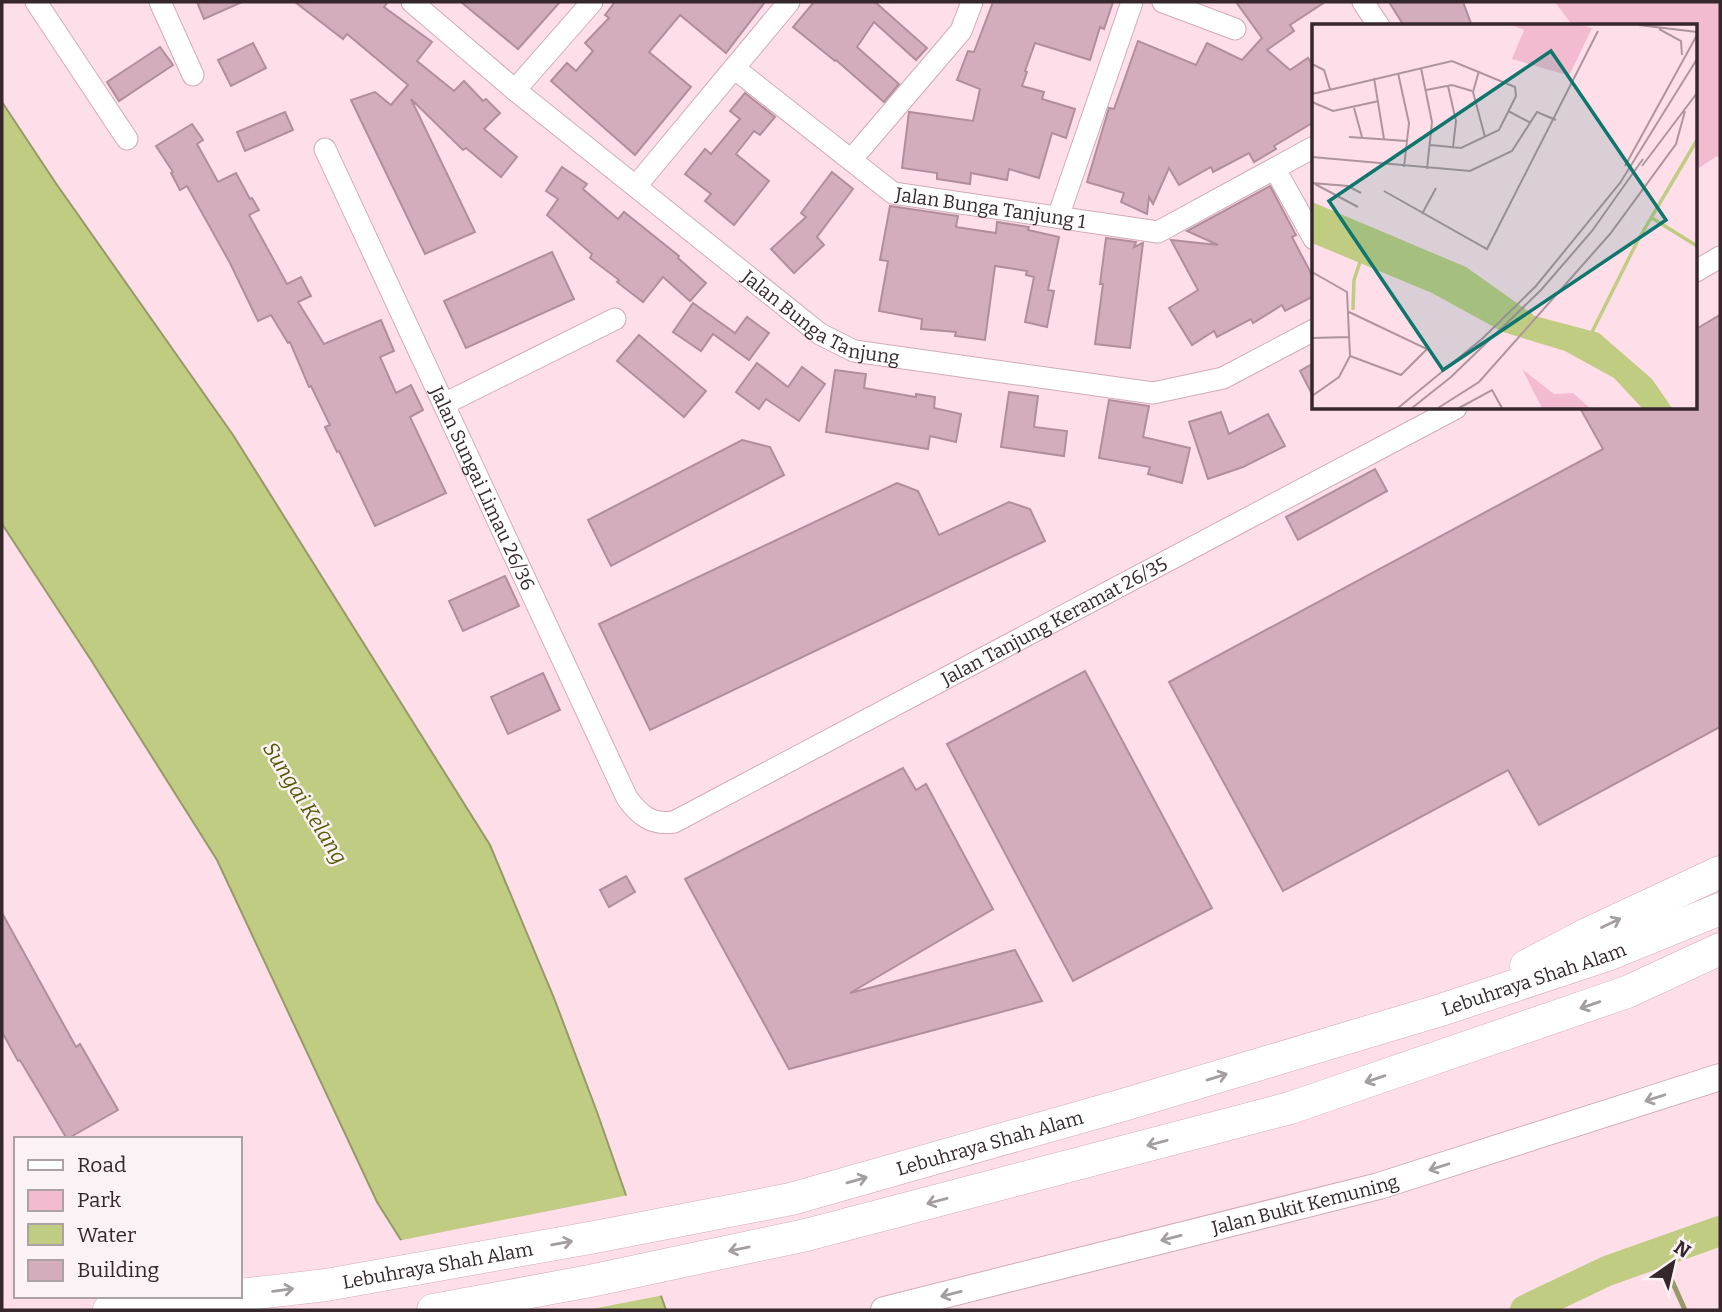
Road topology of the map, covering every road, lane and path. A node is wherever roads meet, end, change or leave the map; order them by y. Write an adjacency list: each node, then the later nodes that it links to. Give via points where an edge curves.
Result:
1 (37, 2): 15 (street)
2 (160, 2): 13 (street)
3 (412, 2): 14 (street, Jalan Bunga Tanjung)
4 (592, 2): 14 (street)
5 (789, 2): 12 (street)
6 (972, 2): 18 (street, via 961,31)
7 (1132, 2): 21 (street)
8 (1163, 2): 11 (street)
9 (1363, 2): 10 (street)
10 (1378, 24)
11 (1235, 29)
12 (734, 68): 18 (street, Jalan Bunga Tanjung 1); 20 (street)
13 (194, 75)
14 (515, 90): 20 (street, Jalan Bunga Tanjung)
15 (127, 139)
16 (1312, 148): 19 (street)
17 (325, 149): 27 (street, Jalan Sungai Limau 26/36)
18 (851, 160): 21 (street, Jalan Bunga Tanjung 1, via 893,193)
19 (1275, 169): 21 (street, Jalan Bunga Tanjung 1, via 1157,232); 22 (street)
20 (636, 186): 26 (street, Jalan Bunga Tanjung, via 820,334 854,351 1153,393 1223,378)
21 (1058, 218)
22 (1312, 235)
23 (1720, 257): 24 (street)
24 (1698, 270)
25 (615, 319): 27 (street)
26 (1312, 331)
27 (444, 404): 29 (street, Jalan Sungai Limau 26/36, via 627,799)
28 (1452, 410): 29 (street, Jalan Tanjung Keramat 26/35, via 674,822)
29 (650, 821)
30 (1720, 872): 35 (highway, one-way to 30)
31 (1720, 909): 35 (highway, Lebuhraya Shah Alam, via 1610,954)
32 (1720, 950): 34 (highway, Lebuhraya Shah Alam)
33 (1720, 962): 34 (highway)
34 (1628, 992): 40 (highway, Lebuhraya Shah Alam, one-way to 40, via 1290,1108 806,1235)
35 (1441, 1010): 37 (highway, Lebuhraya Shah Alam, one-way to 35, via 326,1285 791,1199)
36 (1720, 1077): 41 (main road, Jalan Bukit Kemuning, one-way to 41, via 1379,1186)
37 (242, 1295)
38 (213, 1298): 39 (highway)
39 (109, 1310)
40 (433, 1310)
41 (884, 1310)

